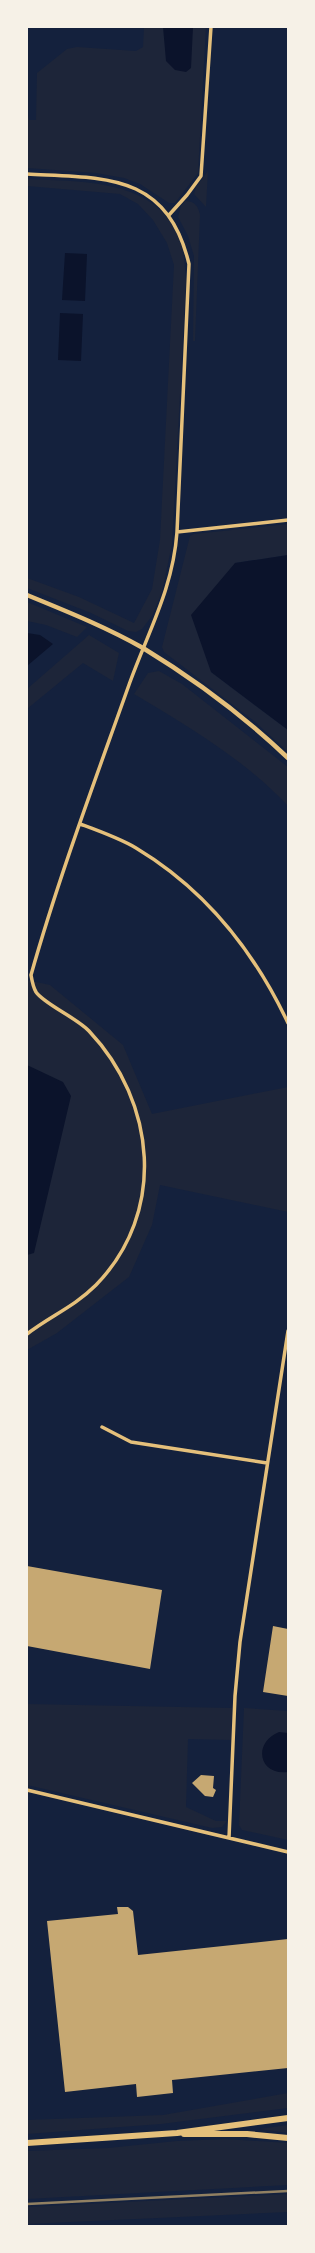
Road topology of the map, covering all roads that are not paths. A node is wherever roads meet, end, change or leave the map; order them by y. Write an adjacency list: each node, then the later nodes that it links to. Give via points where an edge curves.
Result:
1 (211, 27): 3 (street, via 201,176)
2 (27, 174): 3 (street, via 117,181 135,188)
3 (170, 215): 5 (street, via 184,245 189,264)
4 (288, 520): 5 (street)
5 (177, 532): 7 (street, via 173,566 164,597)
6 (27, 595): 7 (street, via 96,624)
7 (142, 648): 8 (street, via 215,697); 9 (street)
8 (288, 758)
9 (80, 824): 10 (street, via 114,837 146,855 179,878 213,909 249,953); 12 (street, via 35,960 31,975 32,983 36,993 88,1030 116,1065 137,1108 145,1156 144,1182 130,1231 121,1252 107,1271 76,1302)
10 (288, 1023)
11 (288, 1331): 14 (street)
12 (27, 1334)
13 (102, 1427): 14 (street, via 131,1442)
14 (268, 1463): 16 (street, via 240,1642)
15 (27, 1790): 16 (street)
16 (229, 1838): 17 (street)
17 (288, 1852)
18 (288, 2118): 19 (main road)
19 (177, 2133): 20 (main road, via 192,2136 247,2134); 21 (main road)
20 (288, 2138)
21 (27, 2143)

